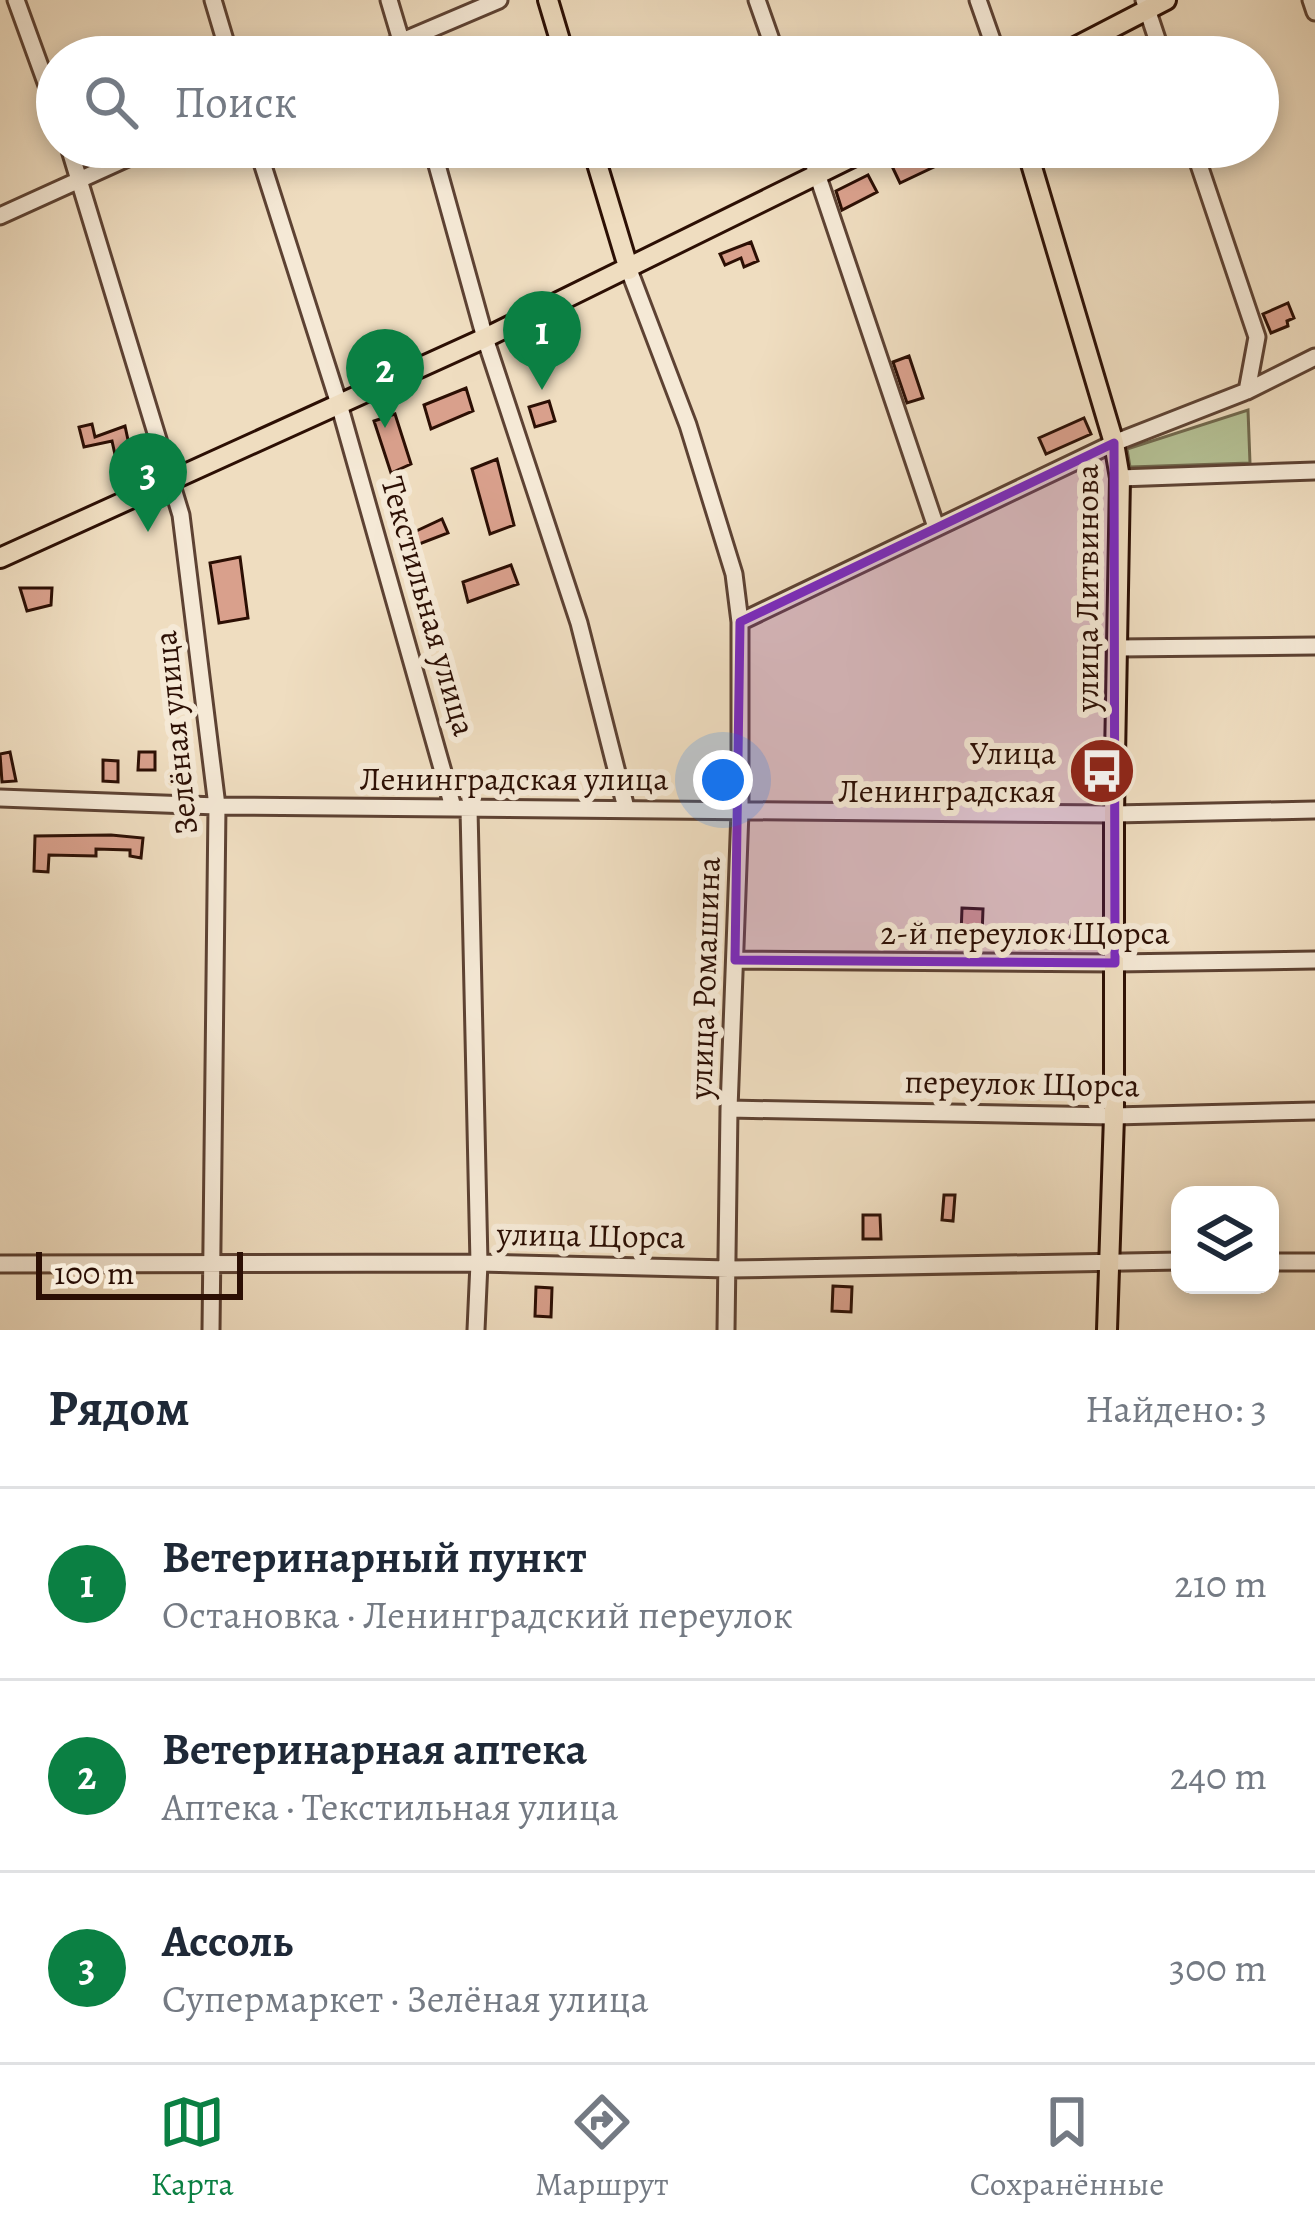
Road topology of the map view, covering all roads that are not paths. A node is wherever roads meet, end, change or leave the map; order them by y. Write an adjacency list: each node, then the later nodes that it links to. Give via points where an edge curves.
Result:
1 (16, 0): 20 (street)
2 (213, 0): 12 (street)
3 (389, 0): 13 (street)
4 (499, 0): 14 (street)
5 (548, 0): 15 (main road)
6 (757, 0): 16 (street)
7 (978, 0): 17 (street)
8 (1166, 0): 10 (main road)
9 (1311, 0): 11 (street)
10 (1146, 5): 18 (main road); 19 (street)
11 (1315, 12)
12 (224, 36)
13 (400, 36)
14 (431, 36)
15 (559, 36)
16 (770, 36)
17 (991, 36)
18 (1092, 36)
19 (1156, 36)
20 (36, 55)
21 (77, 168): 31 (street, Зелёная улица)
22 (110, 168): 31 (street)
23 (264, 168): 37 (street, Текстильная улица)
24 (438, 168): 34 (street)
25 (598, 168): 33 (main road, улица Ромашина)
26 (815, 168): 30 (street)
27 (829, 168): 30 (main road)
28 (1032, 168): 38 (main road, улица Литвинова)
29 (1200, 168): 36 (street, via 1257,337)
30 (817, 174): 33 (main road); 42 (street)
31 (82, 182): 32 (street); 41 (street, Зелёная улица)
32 (0, 215)
33 (629, 270): 34 (main road); 44 (street, улица Ромашина, via 688,424 734,574)
34 (485, 338): 37 (main road); 50 (street, via 579,623)
35 (1315, 356): 36 (street)
36 (1247, 391): 38 (street)
37 (339, 404): 41 (main road); 49 (street, Текстильная улица)
38 (1114, 443): 40 (main road, улица Литвинова); 42 (street)
39 (1315, 471): 40 (street)
40 (1120, 478): 46 (main road, улица Литвинова)
41 (173, 481): 43 (main road); 48 (street, Зелёная улица)
42 (936, 527): 44 (street)
43 (0, 558)
44 (740, 622): 52 (street, улица Ромашина)
45 (1315, 646): 46 (street)
46 (1118, 648): 53 (main road, улица Литвинова)
47 (0, 798): 48 (street, Ленинградская улица)
48 (217, 806): 49 (street, Ленинградская улица); 66 (street, Зелёная улица)
49 (461, 808): 50 (street, Ленинградская улица); 64 (street, Текстильная улица)
50 (626, 808): 52 (street, Ленинградская улица)
51 (1315, 810): 53 (street, Ленинградская улица)
52 (740, 811): 53 (street, Ленинградская улица); 54 (street, улица Ромашина)
53 (1114, 814): 56 (main road, улица Литвинова)
54 (735, 960): 56 (street, 2-й переулок Щорса); 57 (street, улица Ромашина)
55 (1315, 960): 56 (street, 2-й переулок Щорса)
56 (1115, 963): 59 (main road, улица Литвинова)
57 (729, 1109): 59 (street, переулок Щорса); 67 (street, улица Ромашина)
58 (1315, 1111): 59 (street, переулок Щорса)
59 (1114, 1116): 60 (main road, улица Литвинова)
60 (1108, 1261): 61 (street, улица Щорса); 67 (street, улица Щорса); 71 (main road, улица Литвинова)
61 (1171, 1262)
62 (1279, 1262): 63 (street)
63 (1315, 1262)
64 (479, 1263): 66 (street, улица Щорса); 67 (street, улица Щорса); 69 (street, Текстильная улица)
65 (0, 1264): 66 (street, улица Щорса)
66 (213, 1265): 68 (street, Зелёная улица)
67 (729, 1269): 70 (street, улица Ромашина)
68 (211, 1330)
69 (476, 1330)
70 (726, 1330)
71 (1107, 1330)

